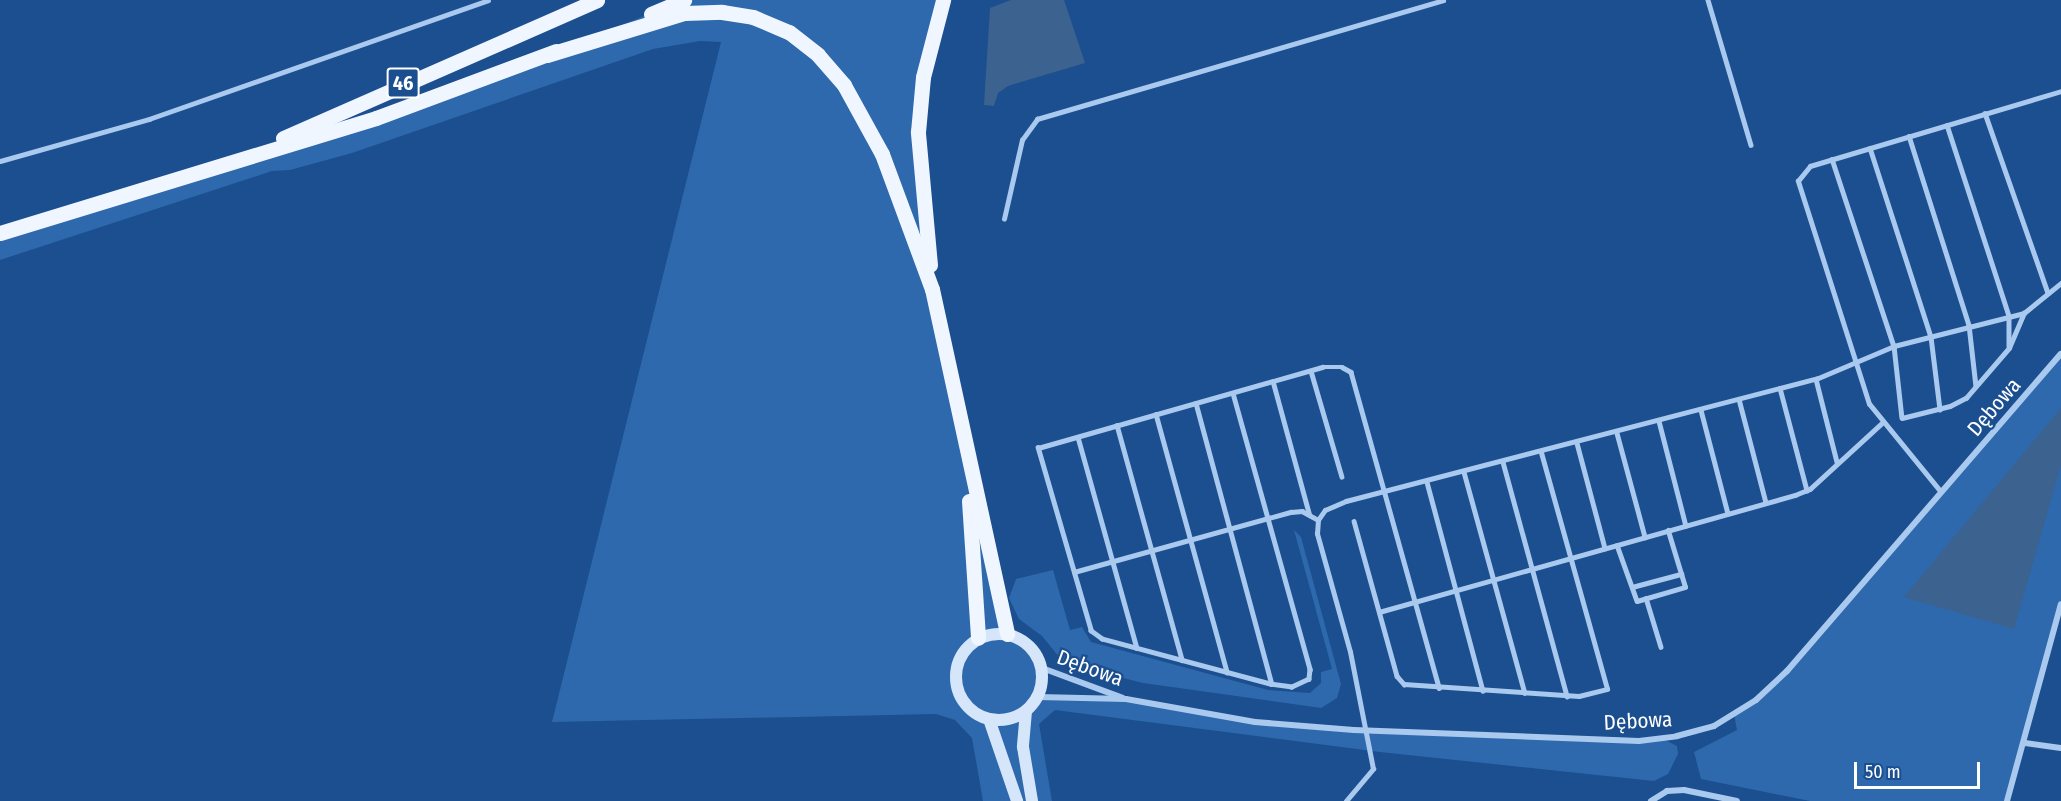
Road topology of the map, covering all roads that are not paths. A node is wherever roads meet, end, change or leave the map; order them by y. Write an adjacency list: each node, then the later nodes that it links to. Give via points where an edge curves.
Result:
1 (488, 0): 15 (lane, via 149,119)
2 (597, 0): 16 (main road, 46)
3 (684, 0): 7 (main road, 46)
4 (943, 0): 20 (main road, via 923,77 918,132)
5 (1443, 0): 17 (lane, via 1036,119 1022,140)
6 (1708, 0): 12 (lane)
7 (547, 55): 16 (main road, 46, via 376,118); 20 (main road, via 684,13 736,13 789,32 831,69 862,112 909,218)
8 (2061, 91): 9 (lane)
9 (1985, 113): 10 (lane); 21 (lane)
10 (1947, 125): 11 (lane); 23 (lane)
11 (1909, 136): 13 (lane); 24 (lane)
12 (1751, 145)
13 (1870, 148): 14 (lane); 25 (lane)
14 (1832, 159): 26 (lane); 29 (lane, via 1810,165 1798,182)
15 (0, 161)
16 (211, 169): 18 (main road, 46)
17 (1004, 219)
18 (0, 233)
19 (2061, 283): 21 (lane)
20 (932, 289): 51 (main road)
21 (2048, 293): 22 (lane)
22 (2024, 313): 23 (lane); 27 (lane)
23 (2009, 316): 24 (lane); 27 (lane)
24 (1969, 325): 25 (lane); 33 (lane)
25 (1931, 337): 26 (lane); 38 (lane)
26 (1894, 346): 29 (lane); 38 (lane, via 1902,418)
27 (2009, 348): 33 (lane)
28 (2061, 354): 56 (street, Dębowa)
29 (1856, 362): 31 (lane); 42 (lane, via 1869,404)
30 (1311, 371): 32 (lane); 52 (lane); 55 (lane, via 1335,366 1351,372)
31 (1816, 379): 34 (lane); 49 (lane)
32 (1273, 381): 35 (lane); 58 (lane)
33 (1976, 386): 38 (lane, via 1959,403)
34 (1780, 388): 36 (lane); 54 (lane)
35 (1233, 393): 37 (lane); 60 (lane)
36 (1739, 399): 39 (lane); 57 (lane)
37 (1196, 403): 40 (lane); 64 (lane)
38 (1940, 409)
39 (1701, 410): 41 (lane); 59 (lane)
40 (1156, 414): 43 (lane); 67 (lane)
41 (1659, 422): 44 (lane); 63 (lane)
42 (1883, 422): 49 (lane); 56 (lane)
43 (1117, 425): 45 (lane); 70 (lane)
44 (1617, 433): 46 (lane); 66 (lane)
45 (1078, 436): 72 (lane); 74 (lane, via 1038,448)
46 (1577, 443): 47 (lane); 69 (lane)
47 (1541, 453): 48 (lane); 71 (lane)
48 (1503, 462): 50 (lane); 73 (lane)
49 (1837, 462): 54 (lane)
50 (1464, 472): 53 (lane); 76 (lane)
51 (970, 474): 83 (main road); 84 (main road)
52 (1342, 477)
53 (1427, 482): 55 (lane); 78 (lane)
54 (1807, 490): 57 (lane)
55 (1385, 491): 61 (lane, via 1334,504); 80 (lane)
56 (1940, 491): 99 (street, Dębowa, via 1787,671 1756,700 1714,726 1663,739 1629,741)
57 (1766, 503): 59 (lane)
58 (1309, 513): 60 (lane); 61 (lane)
59 (1728, 514): 63 (lane)
60 (1268, 517): 64 (lane); 90 (lane, via 1310,675 1300,686)
61 (1318, 520): 99 (lane, via 1317,534)
62 (1354, 521): 82 (lane)
63 (1686, 526): 65 (lane)
64 (1230, 528): 67 (lane); 90 (lane)
65 (1668, 531): 66 (lane); 75 (lane)
66 (1645, 537): 68 (lane)
67 (1191, 539): 70 (lane); 89 (lane)
68 (1617, 545): 69 (lane); 77 (lane)
69 (1605, 548): 71 (lane)
70 (1151, 550): 72 (lane); 87 (lane)
71 (1570, 558): 73 (lane); 94 (lane, via 1607,690)
72 (1113, 561): 74 (lane); 86 (lane)
73 (1532, 569): 76 (lane); 94 (lane)
74 (1074, 572): 86 (lane, via 1091,631 1102,639)
75 (1681, 574): 77 (lane); 79 (lane, via 1685,587)
76 (1494, 580): 78 (lane); 93 (lane)
77 (1632, 587): 79 (lane, via 1638,600)
78 (1456, 590): 80 (lane); 92 (lane)
79 (1646, 598): 85 (lane)
80 (1415, 602): 82 (lane); 91 (lane)
81 (2061, 604): 100 (street)
82 (1379, 612): 91 (lane, via 1399,681 1409,686)
83 (1007, 634): 84 (street); 88 (street, via 1030,645)
84 (978, 638): 98 (street, via 960,657 956,683 967,706)
85 (1660, 647)
86 (1137, 648): 87 (lane)
87 (1182, 660): 89 (lane)
88 (1042, 668): 95 (street); 96 (street, Dębowa)
89 (1227, 672): 90 (lane)
90 (1272, 684)
91 (1439, 688): 92 (lane)
92 (1483, 691): 93 (lane)
93 (1525, 693): 94 (lane)
94 (1567, 696)
95 (1038, 697): 96 (street, Dębowa); 97 (street)
96 (1126, 699): 99 (street, Dębowa, via 1255,722)
97 (1026, 711): 98 (street, via 1008,719); 103 (street, via 1023,747)
98 (989, 719): 102 (street)
99 (1366, 730): 104 (lane, via 1373,769)
100 (2025, 743): 101 (street); 107 (street)
101 (2061, 748)
102 (1017, 801)
103 (1032, 801)
104 (1346, 801)
105 (1650, 801): 106 (street, via 1658,795 1700,791)
106 (1737, 801)
107 (2007, 801)

